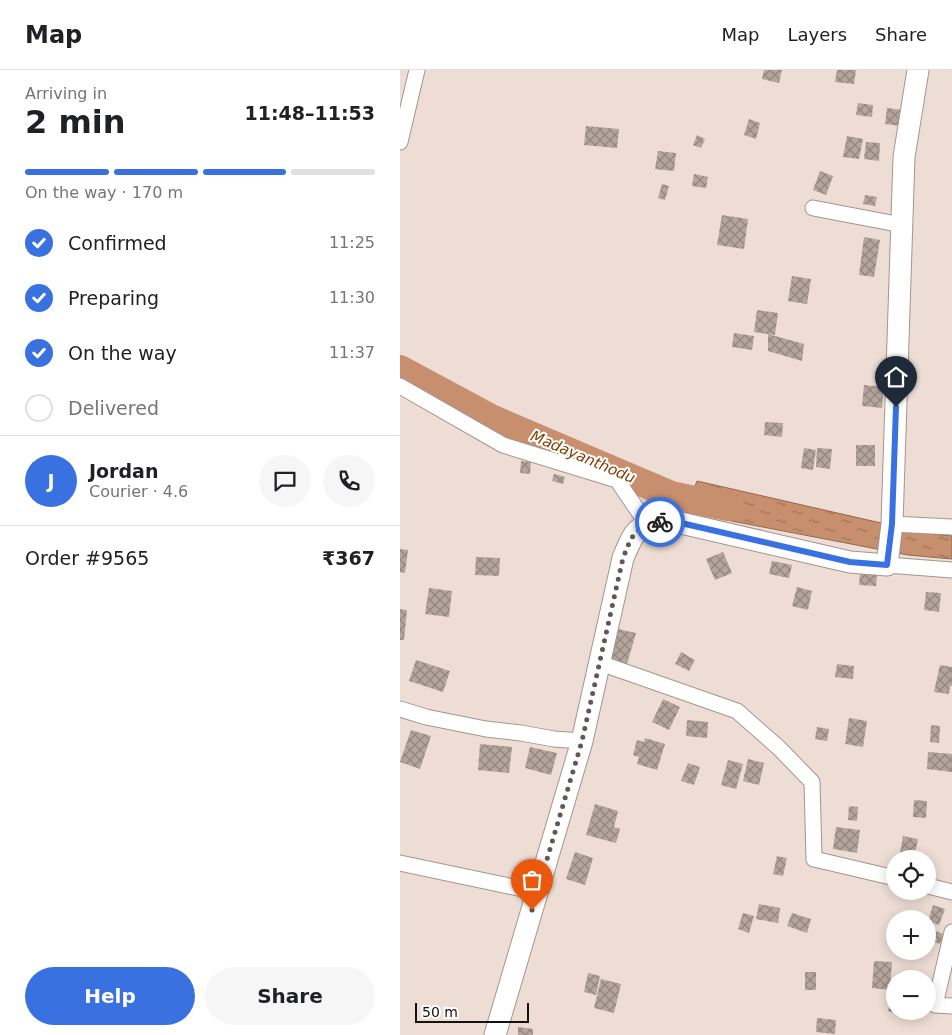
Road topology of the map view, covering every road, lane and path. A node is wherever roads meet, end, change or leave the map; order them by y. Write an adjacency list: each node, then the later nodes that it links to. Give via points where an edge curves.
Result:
1 (417, 70): 3 (street)
2 (918, 70): 5 (main road, via 904,157)
3 (400, 142)
4 (813, 208): 5 (street)
5 (902, 225): 8 (main road)
6 (400, 386): 7 (street, via 503,445 616,480)
7 (646, 524): 10 (main road, via 668,520 850,562); 12 (main road, via 633,533 623,558)
8 (892, 524): 9 (street); 10 (main road)
9 (952, 527)
10 (887, 565): 11 (street)
11 (952, 570)
12 (600, 663): 14 (main road); 16 (street, via 736,711 812,782 814,860)
13 (400, 709): 14 (street, via 486,730)
14 (582, 741): 18 (main road)
15 (400, 863): 18 (street)
16 (886, 876)
17 (936, 888): 19 (street)
18 (537, 892): 22 (main road)
19 (952, 892)
20 (952, 932): 21 (street, via 935,1005)
21 (952, 1006)
22 (495, 1035)

